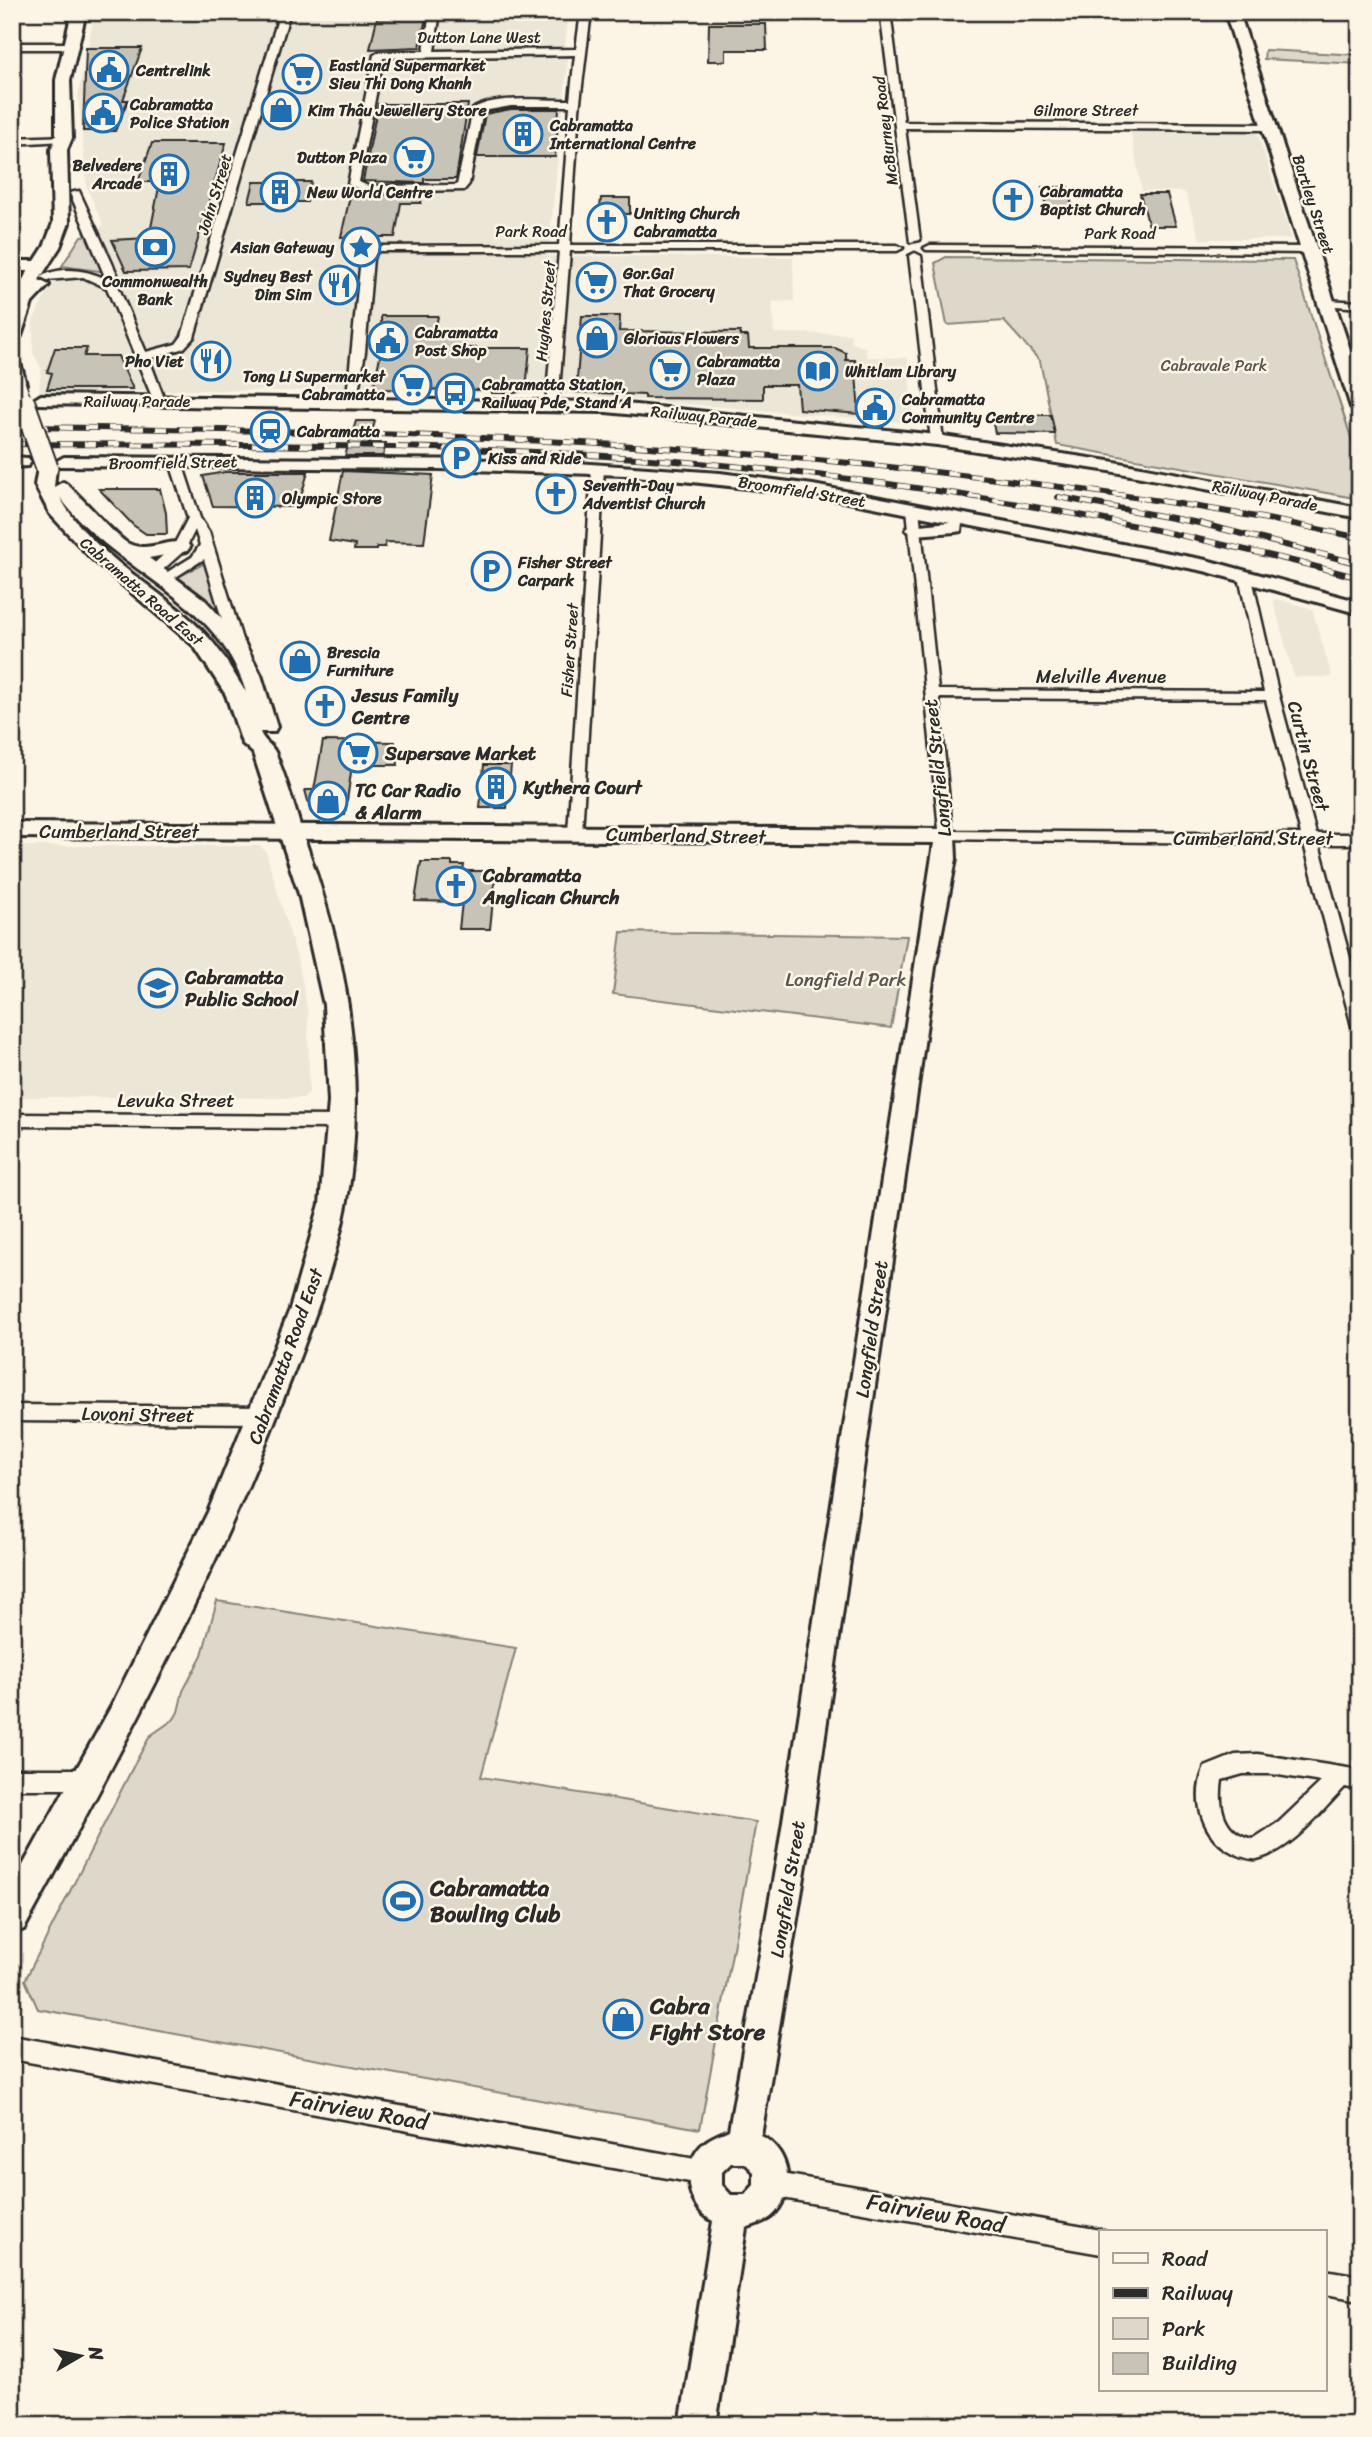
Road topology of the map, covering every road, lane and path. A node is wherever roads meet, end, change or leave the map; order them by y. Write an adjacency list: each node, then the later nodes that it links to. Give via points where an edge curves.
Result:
1 (79, 12): 11 (main road)
2 (285, 12): 32 (street, John Street, via 187,337 180,346)
3 (435, 12): 13 (street)
4 (586, 12): 12 (street, Hughes Street)
5 (873, 12): 9 (street)
6 (902, 12): 9 (street)
7 (1164, 12): 8 (street)
8 (1232, 13): 16 (street, Bartley Street)
9 (886, 18): 15 (street, McBurney Road)
10 (12, 46): 11 (street)
11 (71, 46): 17 (main road, via 63,80)
12 (580, 52): 13 (street, Dutton Lane West); 14 (street, Hughes Street)
13 (429, 53): 14 (street, Dutton Lane West, via 379,55 353,184 367,189 460,188 477,111 486,105)
14 (573, 103): 21 (street, Hughes Street)
15 (901, 125): 16 (street, Gilmore Street); 20 (street, McBurney Road)
16 (1271, 127): 24 (street, Bartley Street)
17 (64, 138): 18 (street); 19 (main road, via 71,148); 27 (main road, via 59,150 62,219)
18 (12, 141)
19 (75, 193): 27 (main road, via 74,228); 28 (street, via 111,274)
20 (914, 240): 22 (street, via 901,242); 23 (street)
21 (566, 247): 22 (street, Park Road); 36 (street, Park Road, via 375,248 368,258); 37 (street, Hughes Street)
22 (897, 248): 25 (street)
23 (930, 248): 24 (street, Park Road); 25 (street)
24 (1311, 250): 29 (street, Bartley Street)
25 (915, 256): 39 (street)
26 (12, 266): 27 (street)
27 (43, 271): 28 (street, via 85,273); 31 (main road)
28 (112, 286): 32 (street)
29 (1328, 303): 30 (street); 38 (street, Bartley Street)
30 (1360, 304)
31 (12, 337)
32 (142, 357): 35 (street)
33 (14, 375): 42 (main road, Cabramatta Road East, bridge)
34 (41, 400): 35 (street, Railway Parade)
35 (159, 401): 36 (street, Railway Parade)
36 (350, 402): 37 (street, Railway Parade)
37 (552, 404): 39 (street, Railway Parade)
38 (1360, 407)
39 (937, 440): 44 (street, Railway Parade, via 1109,466)
40 (176, 463): 41 (street, Broomfield Street, via 433,463); 42 (street, Broomfield Street); 45 (street, Cabramatta Road East)
41 (598, 469): 43 (street, Broomfield Street, via 790,486); 61 (street, Fisher Street)
42 (54, 475): 50 (main road, Cabramatta Road East, via 82,513); 53 (main road, Cabramatta Road East, via 57,510 72,530)
43 (913, 509): 46 (street, Longfield Street); 47 (street, Broomfield Street)
44 (1360, 513)
45 (194, 519): 48 (street, Cabramatta Road East); 49 (street, Cabramatta Road East)
46 (915, 530): 47 (street); 56 (street, Longfield Street)
47 (1015, 530): 52 (street, Broomfield Street)
48 (207, 545): 51 (street, Cabramatta Road East, via 197,560); 55 (street, Cabramatta Road East)
49 (180, 547): 50 (main road, via 153,553); 51 (street, Cabramatta Road East)
50 (127, 550): 51 (main road, Cabramatta Road East)
51 (158, 575): 53 (main road); 55 (main road, Cabramatta Road East)
52 (1246, 577): 54 (street, Broomfield Street); 57 (street, Curtin Street)
53 (136, 585): 58 (main road, Cabramatta Road East, via 211,654 237,695 253,743)
54 (1360, 608)
55 (237, 646): 58 (main road, Cabramatta Road East, via 271,739)
56 (930, 694): 57 (street, Melville Avenue); 62 (street, Longfield Street)
57 (1272, 696): 63 (street, Curtin Street)
58 (263, 750): 60 (main road, Cabramatta Road East)
59 (12, 830): 60 (street, Cumberland Street)
60 (290, 831): 61 (street, Cumberland Street); 67 (main road, Cabramatta Road East, via 335,991)
61 (575, 833): 62 (street, Cumberland Street)
62 (945, 836): 63 (street, Cumberland Street); 75 (street, Longfield Street, via 794,1847)
63 (1312, 839): 64 (street, Cumberland Street); 65 (street, Curtin Street)
64 (1360, 839)
65 (1360, 1026)
66 (12, 1120): 67 (street, Levuka Street)
67 (340, 1122): 69 (main road, Cabramatta Road East, via 325,1245)
68 (12, 1413): 69 (street, Lovoni Street)
69 (264, 1415): 72 (main road, Cabramatta Road East, via 222,1517)
70 (1351, 1778): 70 (street, via 1241,1763 1212,1774 1207,1805 1216,1829 1232,1842 1254,1849 1272,1843)
71 (12, 1779): 72 (street)
72 (89, 1779): 73 (main road, Cabramatta Road East)
73 (12, 1918)
74 (12, 2047): 76 (street, Fairview Road)
75 (743, 2146): 76 (street, via 719,2151); 77 (street, via 766,2162)
76 (706, 2173): 78 (street, via 712,2200)
77 (771, 2184): 78 (street, via 761,2204); 79 (street, Fairview Road)
78 (730, 2213): 82 (street)
79 (1099, 2242)
80 (1326, 2282): 81 (street)
81 (1360, 2288)
82 (698, 2425)

